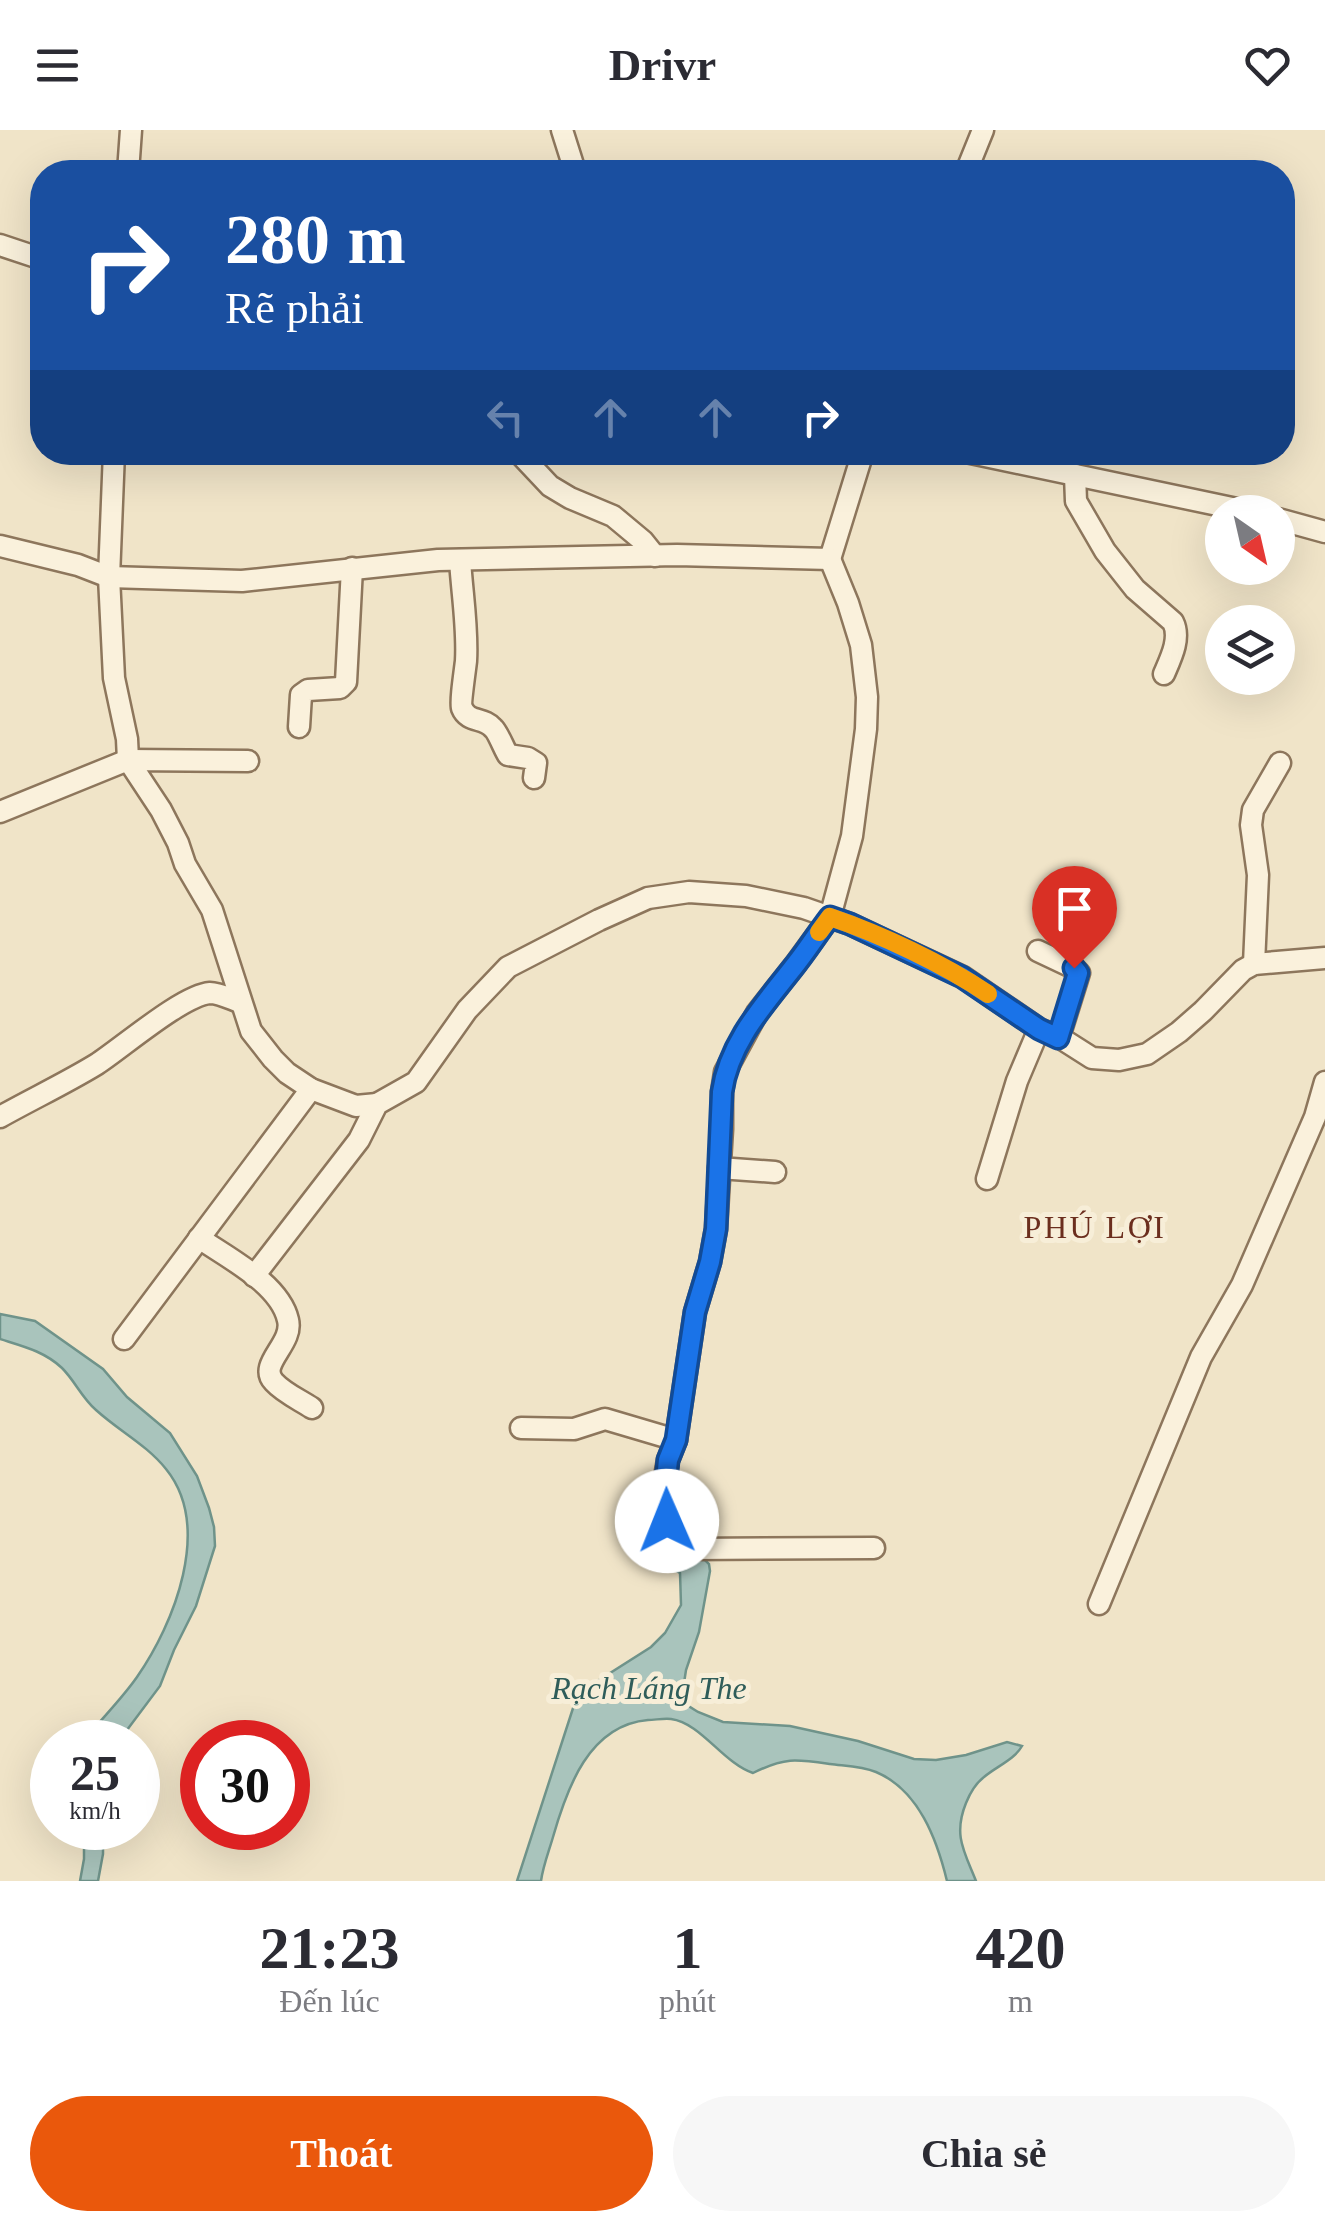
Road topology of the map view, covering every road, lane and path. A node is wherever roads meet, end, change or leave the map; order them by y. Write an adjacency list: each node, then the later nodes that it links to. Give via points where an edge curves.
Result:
1 (132, 130): 4 (street)
2 (562, 130): 5 (street)
3 (984, 130): 6 (street)
4 (129, 160)
5 (571, 160)
6 (971, 160)
7 (0, 245): 8 (street)
8 (30, 254)
9 (113, 465): 22 (street)
10 (530, 465): 18 (street, via 550,486 613,516)
11 (859, 465): 19 (street)
12 (1049, 465): 13 (street)
13 (1075, 475): 14 (street); 23 (street, via 1076,500 1105,551 1176,628)
14 (1205, 502)
15 (1295, 524): 16 (street)
16 (1325, 532)
17 (0, 546): 22 (street)
18 (655, 556): 19 (street); 20 (street)
19 (830, 559): 30 (street, via 861,645 866,697 852,836)
20 (460, 560): 21 (street); 28 (street, via 467,648 462,708 494,728 508,755 536,763)
21 (352, 568): 22 (street, via 242,581); 24 (street, via 346,682 301,695)
22 (109, 578): 25 (street, via 114,678)
23 (1164, 674)
24 (299, 727)
25 (128, 760): 26 (street); 29 (street); 34 (street, via 212,910)
26 (248, 761)
27 (1280, 763): 33 (street, via 1250,825 1258,875)
28 (534, 778)
29 (0, 812)
30 (830, 917): 35 (street, via 962,977); 38 (street, via 746,896 689,892 648,898 508,968 467,1010 416,1082); 40 (street, via 756,1012 725,1072)
31 (1038, 950): 35 (street, via 1078,973)
32 (1325, 958): 33 (street)
33 (1254, 964): 35 (street, via 1147,1054 1092,1058)
34 (240, 1002): 37 (street, via 273,1060); 39 (street, via 212,993 194,998)
35 (1049, 1033): 42 (street, via 1018,1081)
36 (1325, 1082): 50 (street)
37 (311, 1088): 38 (street, via 356,1106); 43 (street)
38 (377, 1104): 44 (street, via 359,1140)
39 (0, 1117)
40 (719, 1168): 41 (street); 48 (street, via 716,1229 695,1312)
41 (775, 1172)
42 (987, 1179)
43 (199, 1238): 44 (street); 45 (street)
44 (254, 1276): 46 (street, via 288,1320 290,1334 270,1376)
45 (124, 1339)
46 (312, 1408)
47 (521, 1428): 48 (street, via 574,1429 605,1419)
48 (676, 1440): 49 (street, via 664,1500 667,1521 689,1549)
49 (874, 1548)
50 (1099, 1604)

